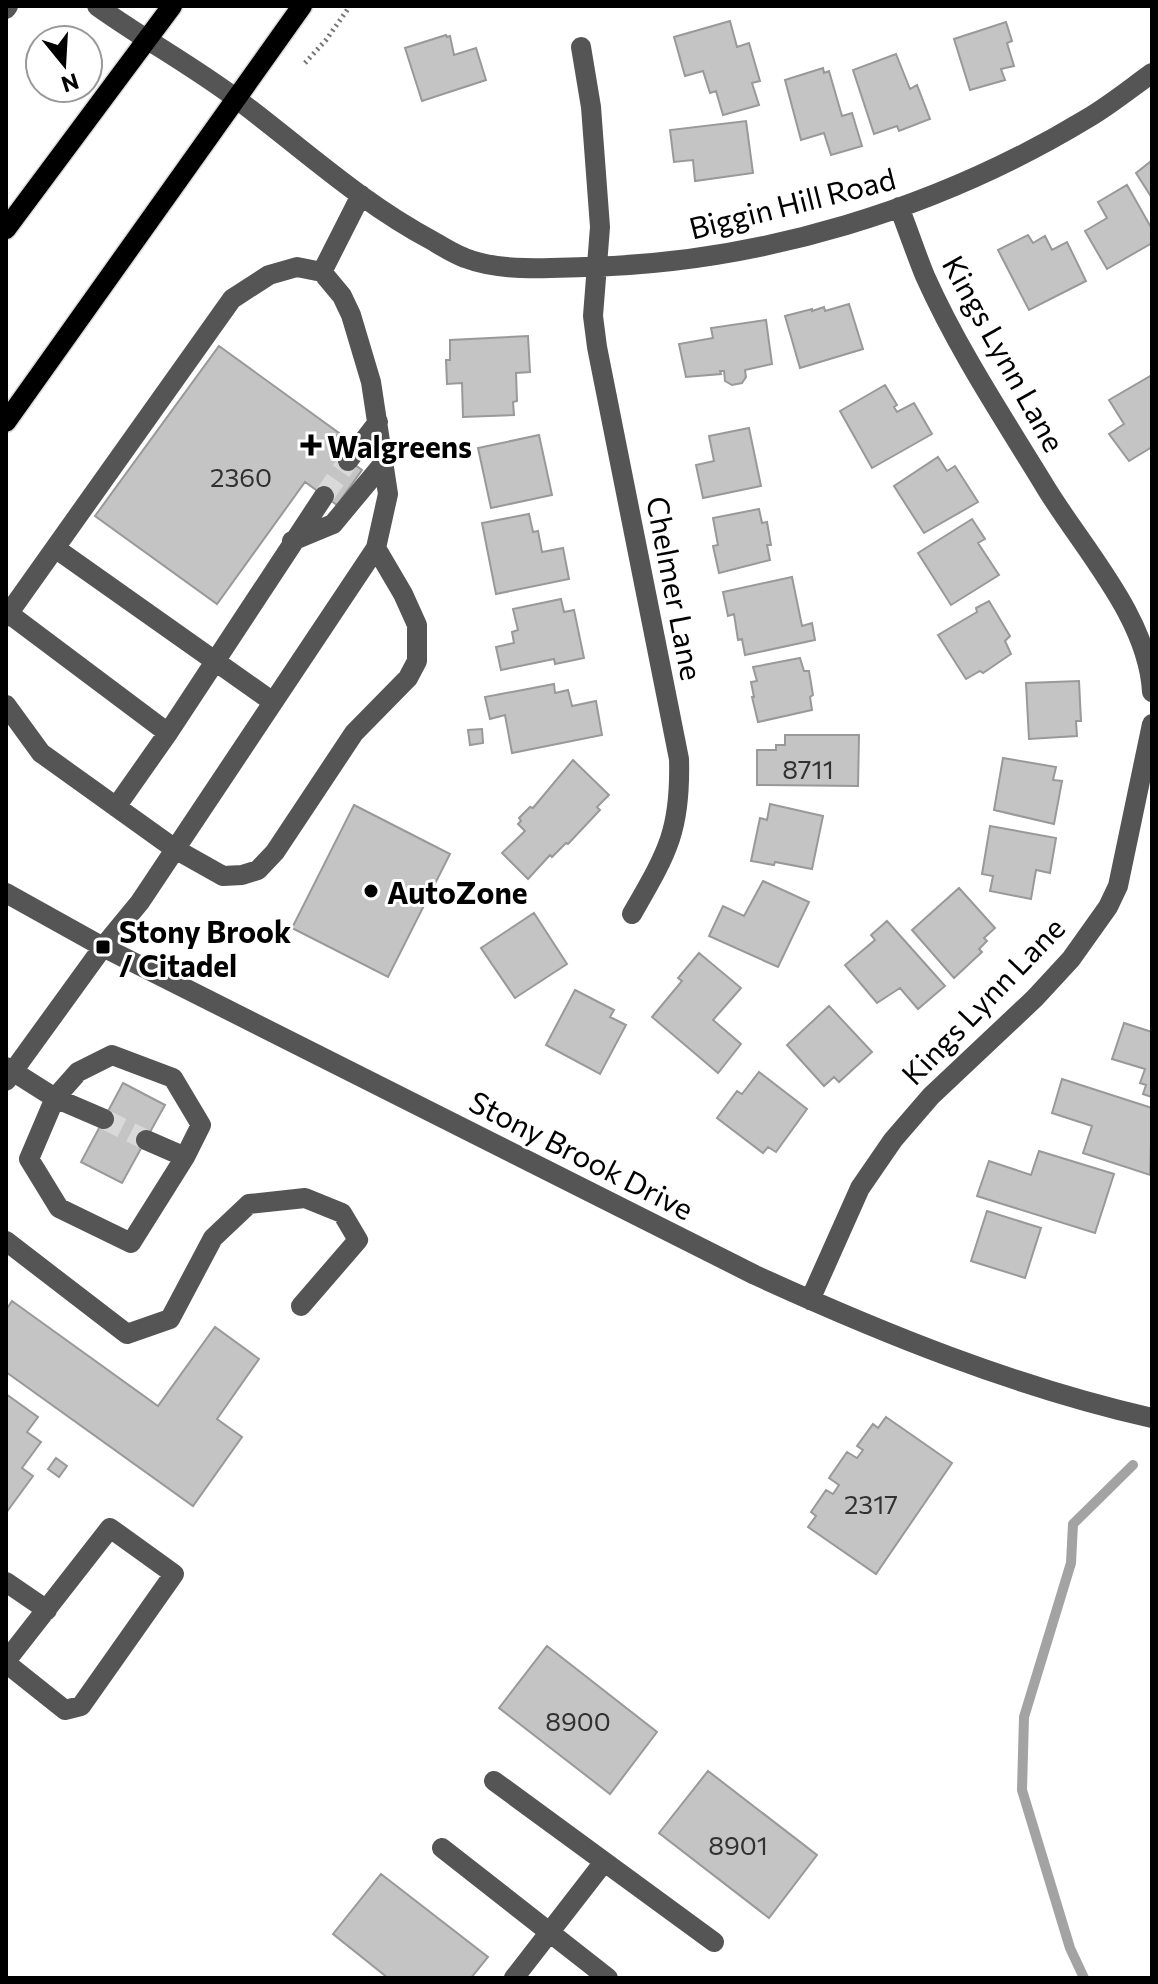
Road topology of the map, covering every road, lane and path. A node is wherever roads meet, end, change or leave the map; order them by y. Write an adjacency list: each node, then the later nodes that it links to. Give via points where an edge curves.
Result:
1 (97, 6): 5 (street, Biggin Hill Road)
2 (172, 6): 5 (main road)
3 (302, 6): 9 (main road)
4 (350, 6): 7 (path)
5 (145, 40): 9 (street, Biggin Hill Road); 12 (main road)
6 (581, 47): 13 (street, Chelmer Lane, via 591,107)
7 (305, 63)
8 (1152, 73): 11 (street, Biggin Hill Road, via 1089,118 995,168)
9 (237, 99): 10 (street, Biggin Hill Road); 15 (main road)
10 (361, 195): 13 (street, Biggin Hill Road, via 404,226 466,259 541,268); 14 (street)
11 (899, 207): 13 (street, Biggin Hill Road, via 770,245 692,260); 25 (street, Kings Lynn Lane, via 926,277 973,367 1128,614 1142,641)
12 (6, 229)
13 (598, 267): 33 (street, Chelmer Lane, via 593,316 597,347 679,759 675,827)
14 (322, 272): 16 (street, via 351,315); 21 (street, via 297,267 269,275 232,299)
15 (6, 422)
16 (378, 422): 17 (street); 18 (street)
17 (348, 461)
18 (383, 464): 20 (street, via 333,524); 22 (street, via 388,494)
19 (324, 496): 20 (street)
20 (292, 541): 24 (street)
21 (55, 548): 23 (street); 24 (street)
22 (376, 548): 26 (street); 31 (street, via 417,625 417,661 408,678 354,733 258,870 223,876)
23 (7, 615): 29 (street)
24 (215, 660): 26 (street); 29 (street)
25 (1152, 692)
26 (273, 702): 31 (street)
27 (6, 705): 30 (street, via 41,753)
28 (1152, 724): 41 (street, Kings Lynn Lane, via 1118,886 1108,907 1071,959 893,1140 860,1188)
29 (168, 733): 30 (street)
30 (116, 807): 31 (street)
31 (175, 849): 34 (street)
32 (6, 893): 34 (street, Stony Brook Drive)
33 (632, 914)
34 (103, 947): 35 (street); 41 (street, Stony Brook Drive)
35 (8, 1074): 36 (street)
36 (55, 1098): 37 (street); 39 (street, via 78,1072 112,1055 173,1078 201,1125); 39 (street, via 29,1159 59,1208 131,1243)
37 (104, 1119)
38 (146, 1140): 39 (street)
39 (185, 1157)
40 (6, 1241): 42 (street, via 127,1334 170,1319 213,1238 249,1204 305,1198 342,1213 358,1240)
41 (810, 1300): 43 (street, Stony Brook Drive, via 984,1368)
42 (301, 1306)
43 (1152, 1418)
44 (6, 1582): 45 (street)
45 (47, 1610): 46 (street); 46 (street, via 110,1528 174,1574 81,1706 65,1710)
46 (6, 1662)
47 (494, 1781): 49 (street)
48 (442, 1848): 50 (street)
49 (604, 1862): 50 (street); 51 (street)
50 (550, 1934): 52 (street); 53 (street)
51 (714, 1942)
52 (514, 1978)
53 (608, 1978)

